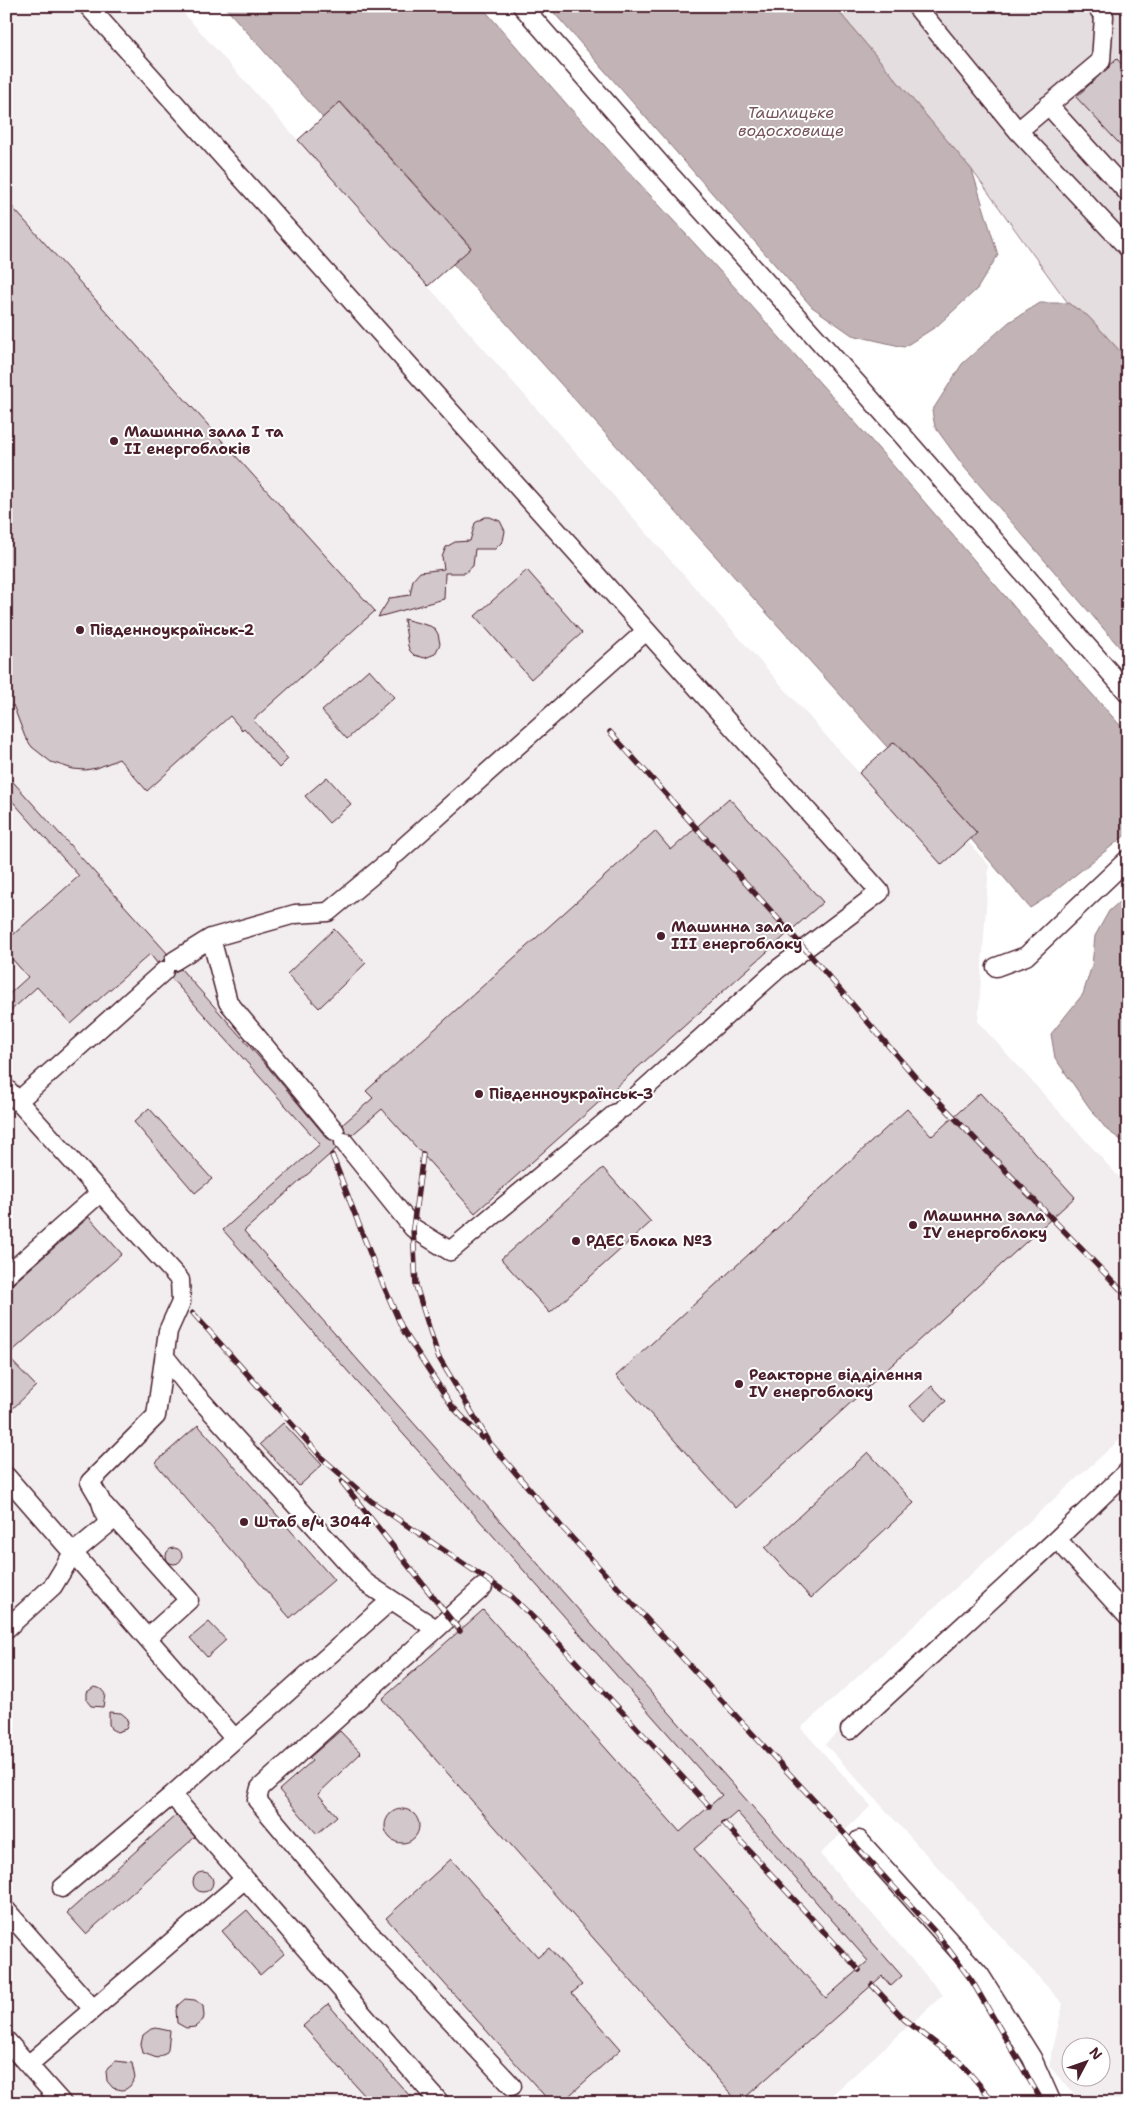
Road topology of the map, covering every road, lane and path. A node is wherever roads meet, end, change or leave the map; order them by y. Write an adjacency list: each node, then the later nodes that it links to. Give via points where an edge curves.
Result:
1 (88, 6): 9 (street)
2 (522, 6): 10 (street)
3 (916, 6): 6 (street)
4 (1096, 6): 5 (street, via 1104,16 1101,61)
5 (1048, 105): 6 (street); 7 (street)
6 (1018, 131): 8 (street)
7 (1128, 193)
8 (1128, 248)
9 (646, 632): 12 (street, via 328,912 295,914); 12 (street, via 880,892 778,969 620,1110 450,1252 413,1228 228,1002)
10 (1128, 693)
11 (1128, 859): 13 (street, via 1026,956)
12 (211, 938): 15 (street, via 169,966)
13 (996, 967)
14 (6, 1088): 15 (street)
15 (18, 1101): 16 (street)
16 (101, 1192): 17 (street); 18 (street, via 180,1280 181,1302 168,1331)
17 (6, 1276)
18 (165, 1357): 21 (street, via 156,1416 90,1482); 25 (street, via 366,1583)
19 (1128, 1471): 22 (street)
20 (6, 1476): 23 (street)
21 (100, 1499): 23 (street, via 108,1524); 29 (street, via 189,1600)
22 (1057, 1539): 26 (street); 30 (street)
23 (73, 1554): 27 (street, via 53,1586); 29 (street)
24 (483, 1587): 28 (street)
25 (391, 1600): 28 (street); 31 (street)
26 (1128, 1617)
27 (6, 1629)
28 (436, 1629): 40 (street, via 260,1788 257,1800 361,1924)
29 (147, 1638): 31 (street)
30 (850, 1730)
31 (235, 1738): 32 (street)
32 (172, 1795): 34 (street); 35 (street)
33 (858, 1840): 43 (street, via 980,1975 1032,2058)
34 (245, 1879): 37 (street); 42 (street)
35 (62, 1888)
36 (6, 1910): 37 (street)
37 (93, 2009): 39 (street)
38 (6, 2040): 39 (street)
39 (28, 2065): 41 (street)
40 (512, 2086)
41 (62, 2103)
42 (440, 2103)
43 (1052, 2103)

